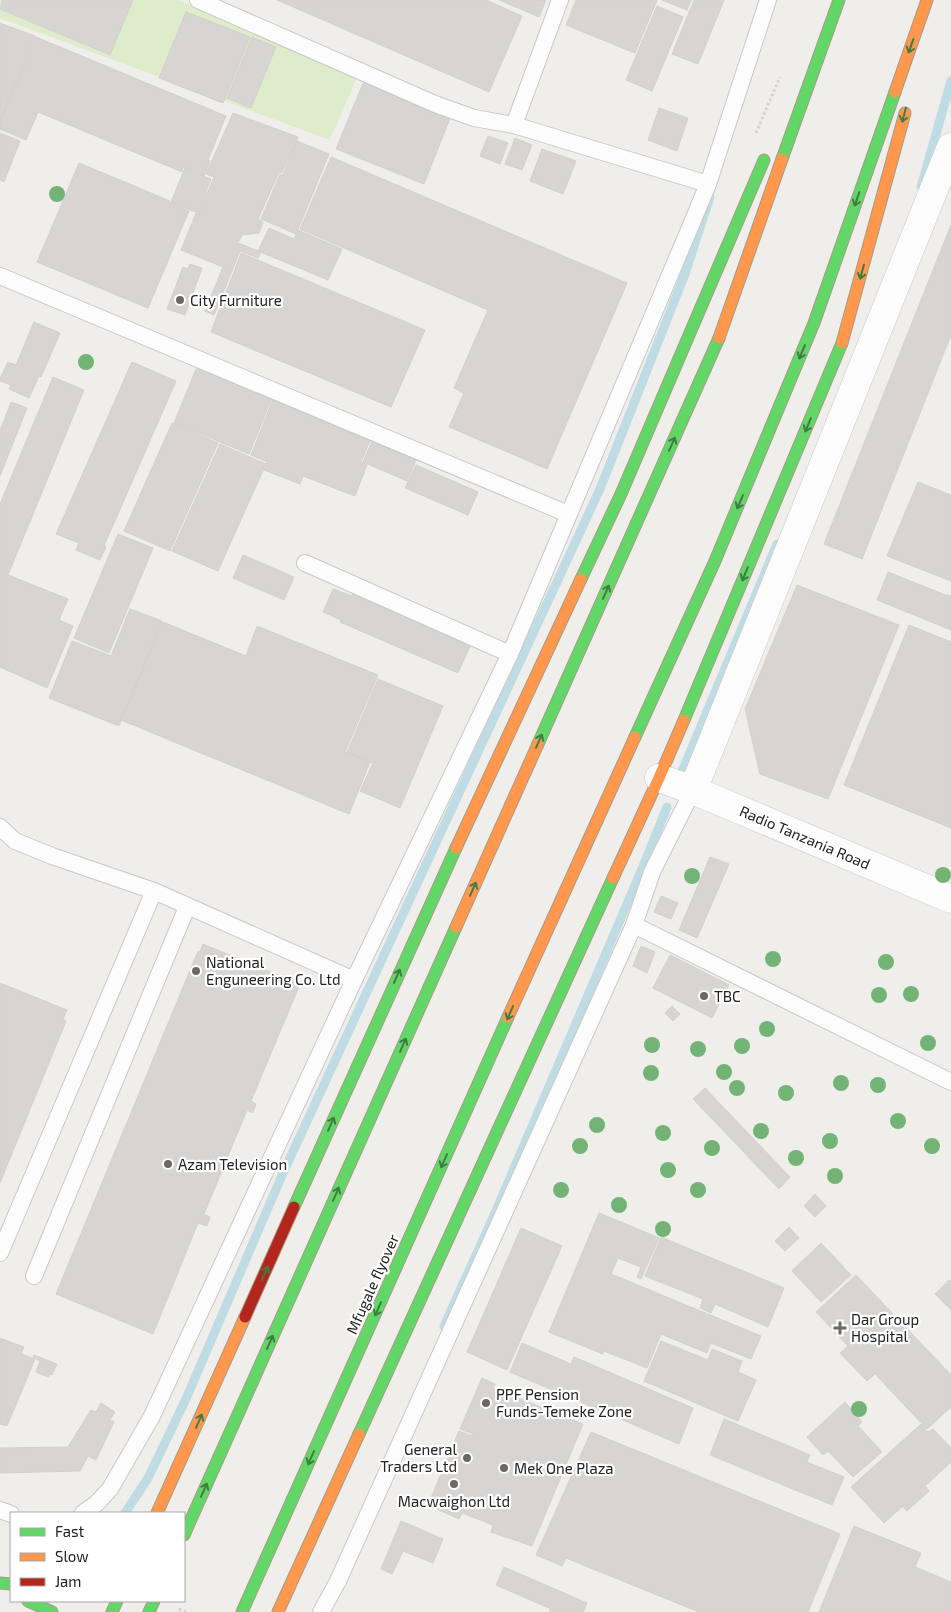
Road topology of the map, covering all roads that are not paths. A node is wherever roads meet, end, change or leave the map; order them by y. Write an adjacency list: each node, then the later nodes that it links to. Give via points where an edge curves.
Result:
1 (198, 0): 11 (lane, via 435,104 474,118)
2 (560, 0): 11 (lane)
3 (768, 0): 14 (lane)
4 (833, 0): 9 (main road)
5 (839, 0): 34 (main road, one-way to 5, via 716,347)
6 (927, 0): 38 (main road, Mfugale flyover, one-way to 38, via 814,323 715,561)
7 (935, 0): 8 (main road)
8 (919, 58)
9 (794, 92)
10 (906, 106): 19 (main road, one-way to 19, via 845,337)
11 (514, 125): 14 (lane)
12 (770, 146): 30 (main road, one-way to 12, via 419,927 621,494)
13 (951, 147): 20 (street)
14 (708, 184): 16 (lane)
15 (0, 276): 16 (lane)
16 (568, 514): 18 (lane)
17 (305, 564): 18 (lane)
18 (510, 654): 26 (lane)
19 (658, 778): 20 (street, Radio Tanzania Road); 35 (main road)
20 (693, 790): 23 (street, Radio Tanzania Road); 25 (lane, via 652,872)
21 (0, 827): 22 (lane, via 15,841)
22 (154, 891): 24 (lane); 28 (lane)
23 (951, 899)
24 (187, 907): 26 (lane); 29 (lane)
25 (634, 925): 27 (lane); 41 (lane, via 338,1581)
26 (354, 980): 31 (lane, via 152,1416 110,1489)
27 (951, 1082)
28 (0, 1253)
29 (34, 1276)
30 (189, 1442): 32 (main road); 33 (main road)
31 (84, 1512)
32 (149, 1512)
33 (157, 1512)
34 (185, 1533)
35 (294, 1578): 39 (main road); 40 (main road)
36 (30, 1602): 37 (main road)
37 (52, 1612)
38 (242, 1612)
39 (278, 1612)
40 (291, 1612)
41 (321, 1612)

